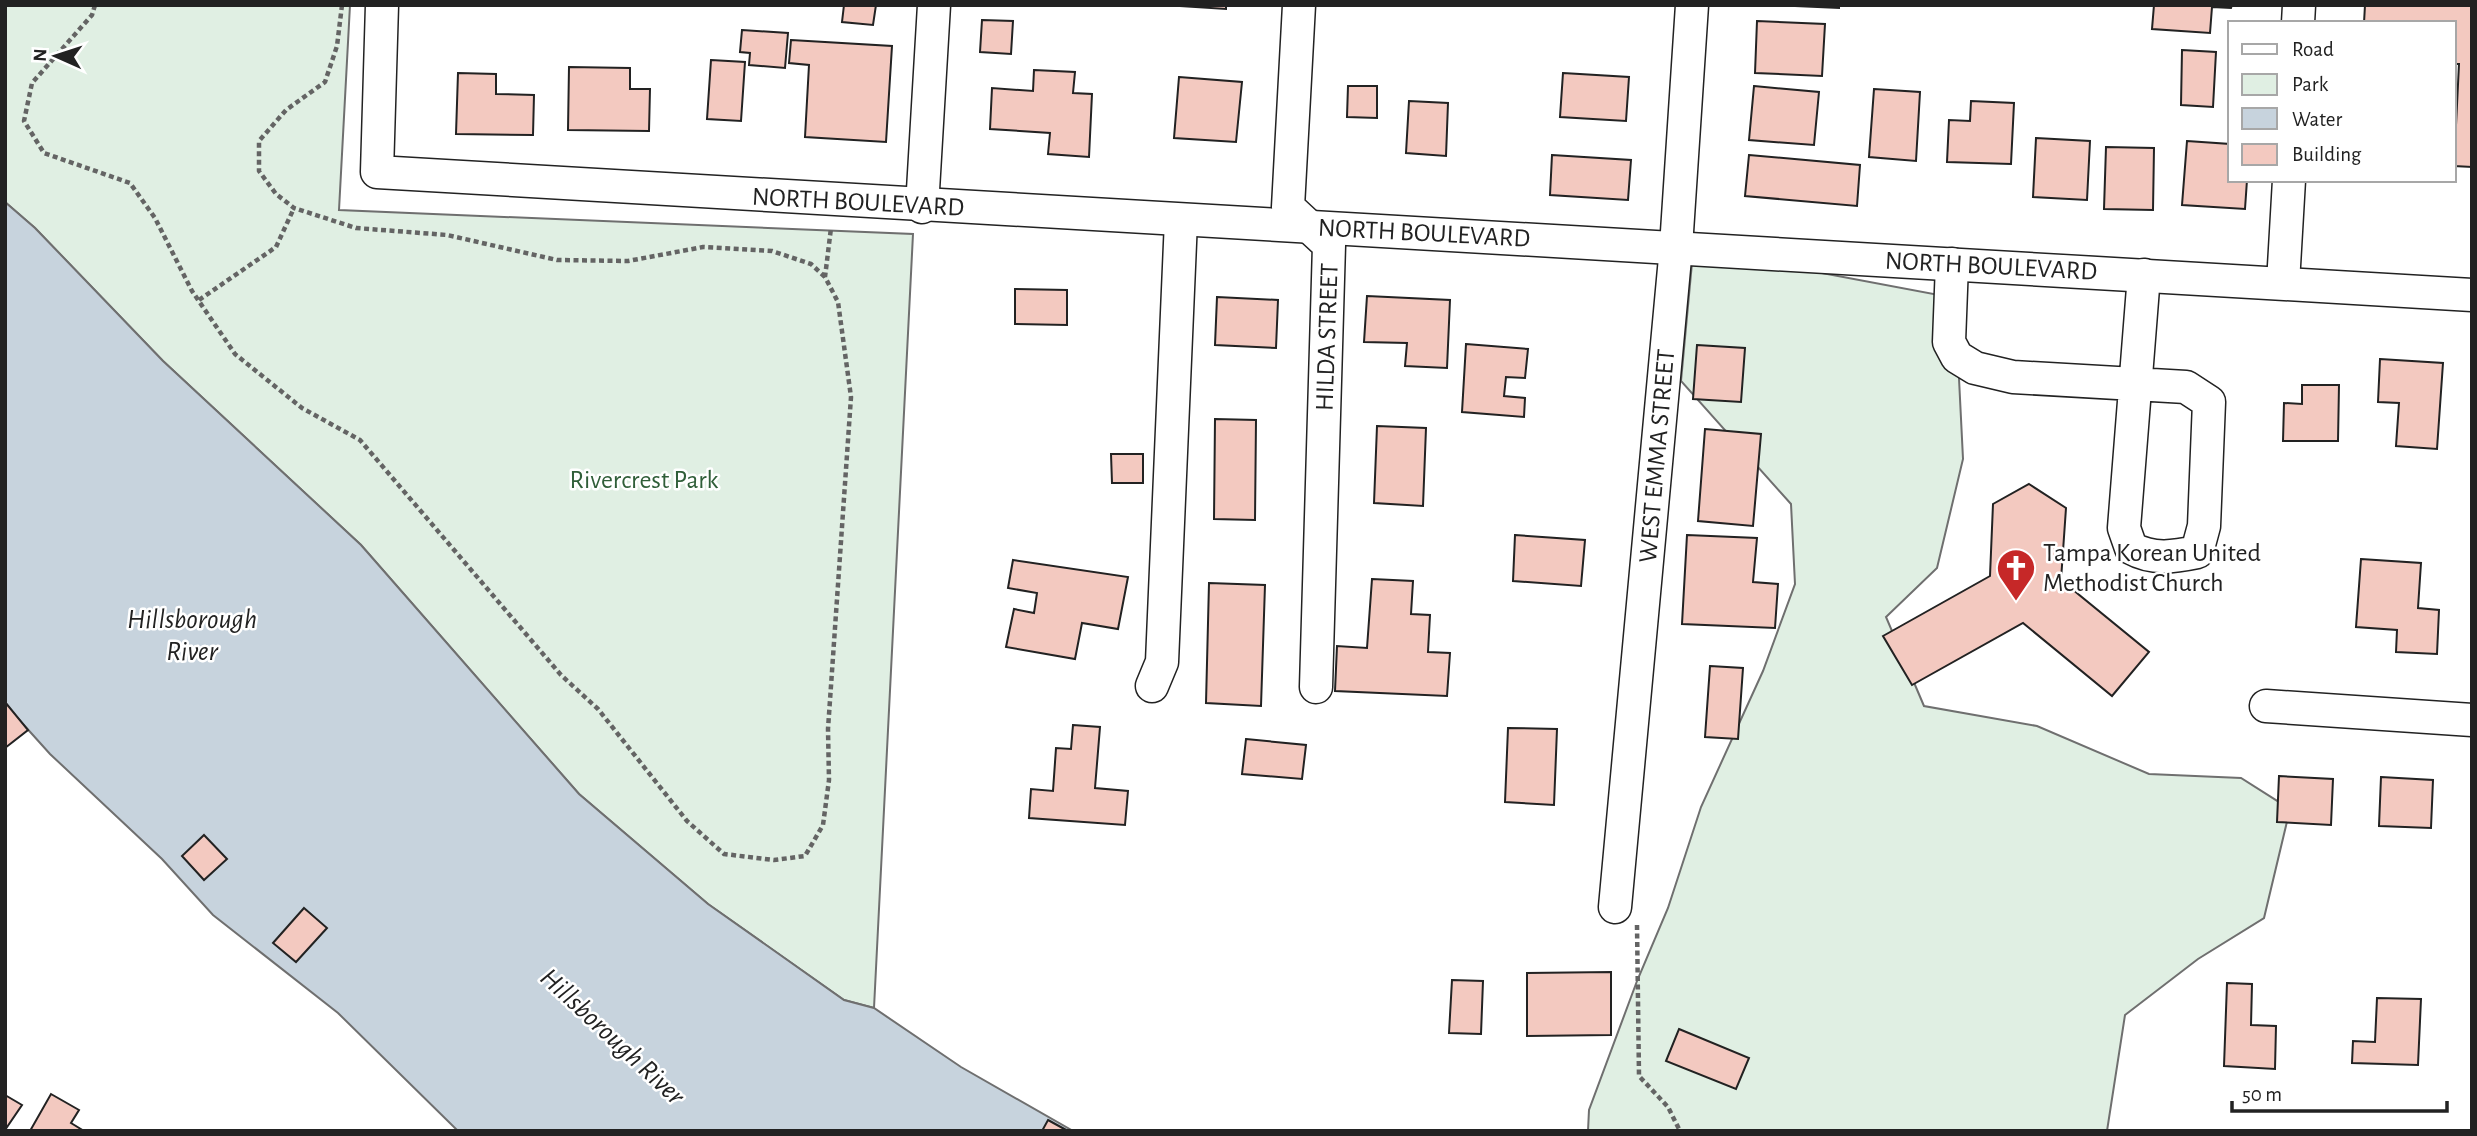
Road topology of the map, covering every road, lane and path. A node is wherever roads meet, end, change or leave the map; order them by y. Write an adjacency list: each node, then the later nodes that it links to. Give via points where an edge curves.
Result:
1 (95, 5): 17 (path, via 92,15 32,83 24,121 44,153 130,183 155,218)
2 (382, 5): 7 (street, NORTH BOULEVARD, via 377,172)
3 (934, 5): 7 (street)
4 (1299, 5): 11 (street, HILDA STREET, via 1288,207)
5 (1692, 5): 12 (street, WEST EMMA STREET)
6 (2289, 182): 15 (street)
7 (922, 207): 10 (street, NORTH BOULEVARD)
8 (294, 208): 17 (path, via 276,247)
9 (832, 217): 17 (path, via 825,276 838,302 851,397 828,729 829,780 823,825 805,856 774,860 724,854 687,821 598,709 561,675 360,440 302,408 234,354)
10 (1181, 220): 11 (street, NORTH BOULEVARD); 19 (street, via 1161,662)
11 (1312, 227): 12 (street, NORTH BOULEVARD); 20 (street, HILDA STREET, via 1329,245)
12 (1676, 247): 13 (street, NORTH BOULEVARD); 23 (street, WEST EMMA STREET)
13 (1952, 264): 14 (street, NORTH BOULEVARD); 18 (street, via 1949,342 1957,358 1975,368 2013,377)
14 (2144, 275): 15 (street, NORTH BOULEVARD); 18 (street)
15 (2283, 284): 16 (street, NORTH BOULEVARD)
16 (2472, 295)
17 (199, 300)
18 (2136, 386): 18 (street, via 2124,528 2131,548 2144,555 2169,557 2197,552 2204,526 2209,402 2186,387)
19 (1152, 686)
20 (1316, 687)
21 (2266, 706): 22 (street)
22 (2472, 719)
23 (1615, 906): 24 (path, via 1637,925 1639,1076 1668,1107)
24 (1680, 1131)

